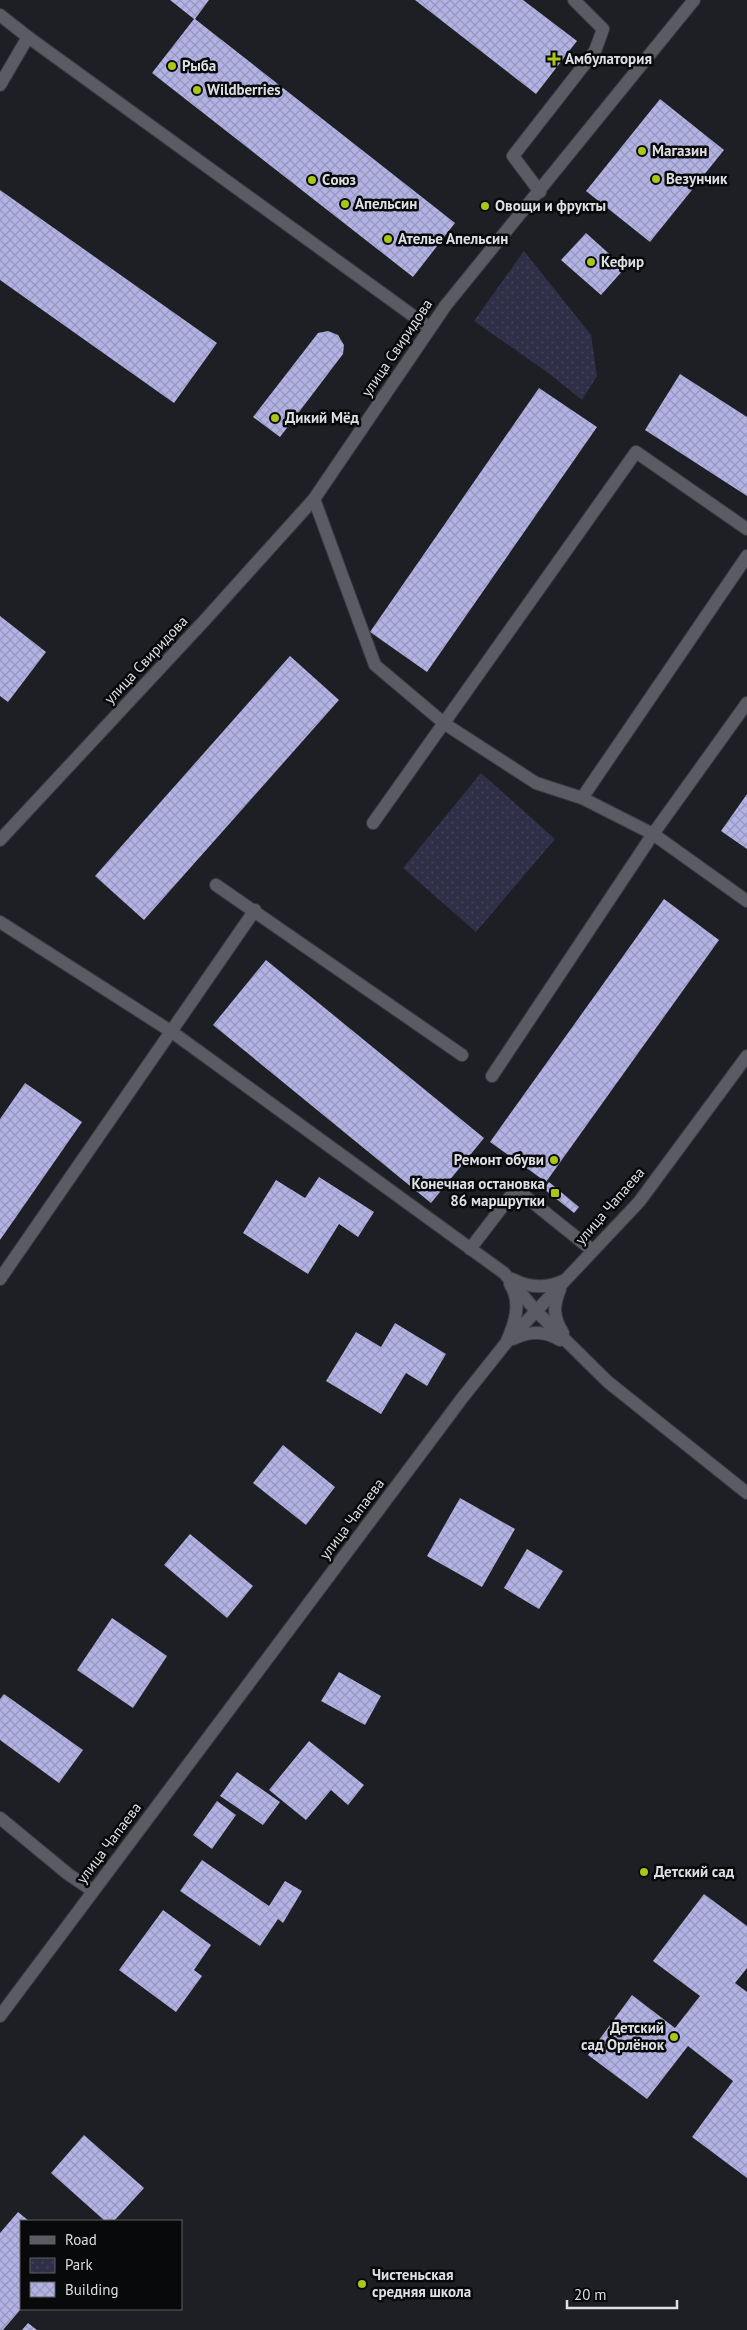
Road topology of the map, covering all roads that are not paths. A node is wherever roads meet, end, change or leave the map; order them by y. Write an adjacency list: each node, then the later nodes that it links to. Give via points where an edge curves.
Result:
1 (574, 0): 6 (street, via 603,29 596,51 513,156)
2 (694, 0): 6 (street, улица Свиридова)
3 (0, 15): 4 (street)
4 (28, 37): 5 (street); 7 (street)
5 (0, 85)
6 (540, 192): 7 (street, улица Свиридова)
7 (430, 328): 8 (street, улица Свиридова)
8 (314, 499): 12 (street, via 375,665); 16 (street, улица Свиридова)
9 (747, 529): 12 (street, via 636,452)
10 (747, 556): 13 (street)
11 (747, 703): 15 (street)
12 (445, 724): 13 (street, via 536,783); 14 (street)
13 (582, 798): 15 (street)
14 (373, 823)
15 (653, 834): 18 (street); 24 (street)
16 (0, 840)
17 (216, 885): 19 (street)
18 (747, 901)
19 (255, 910): 21 (street); 22 (street)
20 (0, 922): 21 (street)
21 (172, 1032): 25 (street); 28 (street)
22 (462, 1055)
23 (747, 1056): 26 (street, улица Чапаева, via 638,1202)
24 (492, 1076)
25 (470, 1249): 26 (street, via 516,1190); 27 (street)
26 (592, 1250): 29 (street, улица Чапаева)
27 (504, 1273): 29 (street, via 534,1287); 30 (street); 31 (street, via 514,1290 517,1307 515,1323)
28 (0, 1279)
29 (563, 1282): 30 (street, улица Чапаева); 32 (street, via 554,1304 555,1316)
30 (536, 1310): 31 (street, улица Чапаева); 32 (street)
31 (506, 1343): 32 (street, via 525,1333 538,1333 551,1334); 35 (street, улица Чапаева)
32 (571, 1346): 33 (street, via 646,1414)
33 (747, 1493)
34 (0, 1818): 35 (street)
35 (93, 1891): 36 (street, улица Чапаева)
36 (0, 2016)

